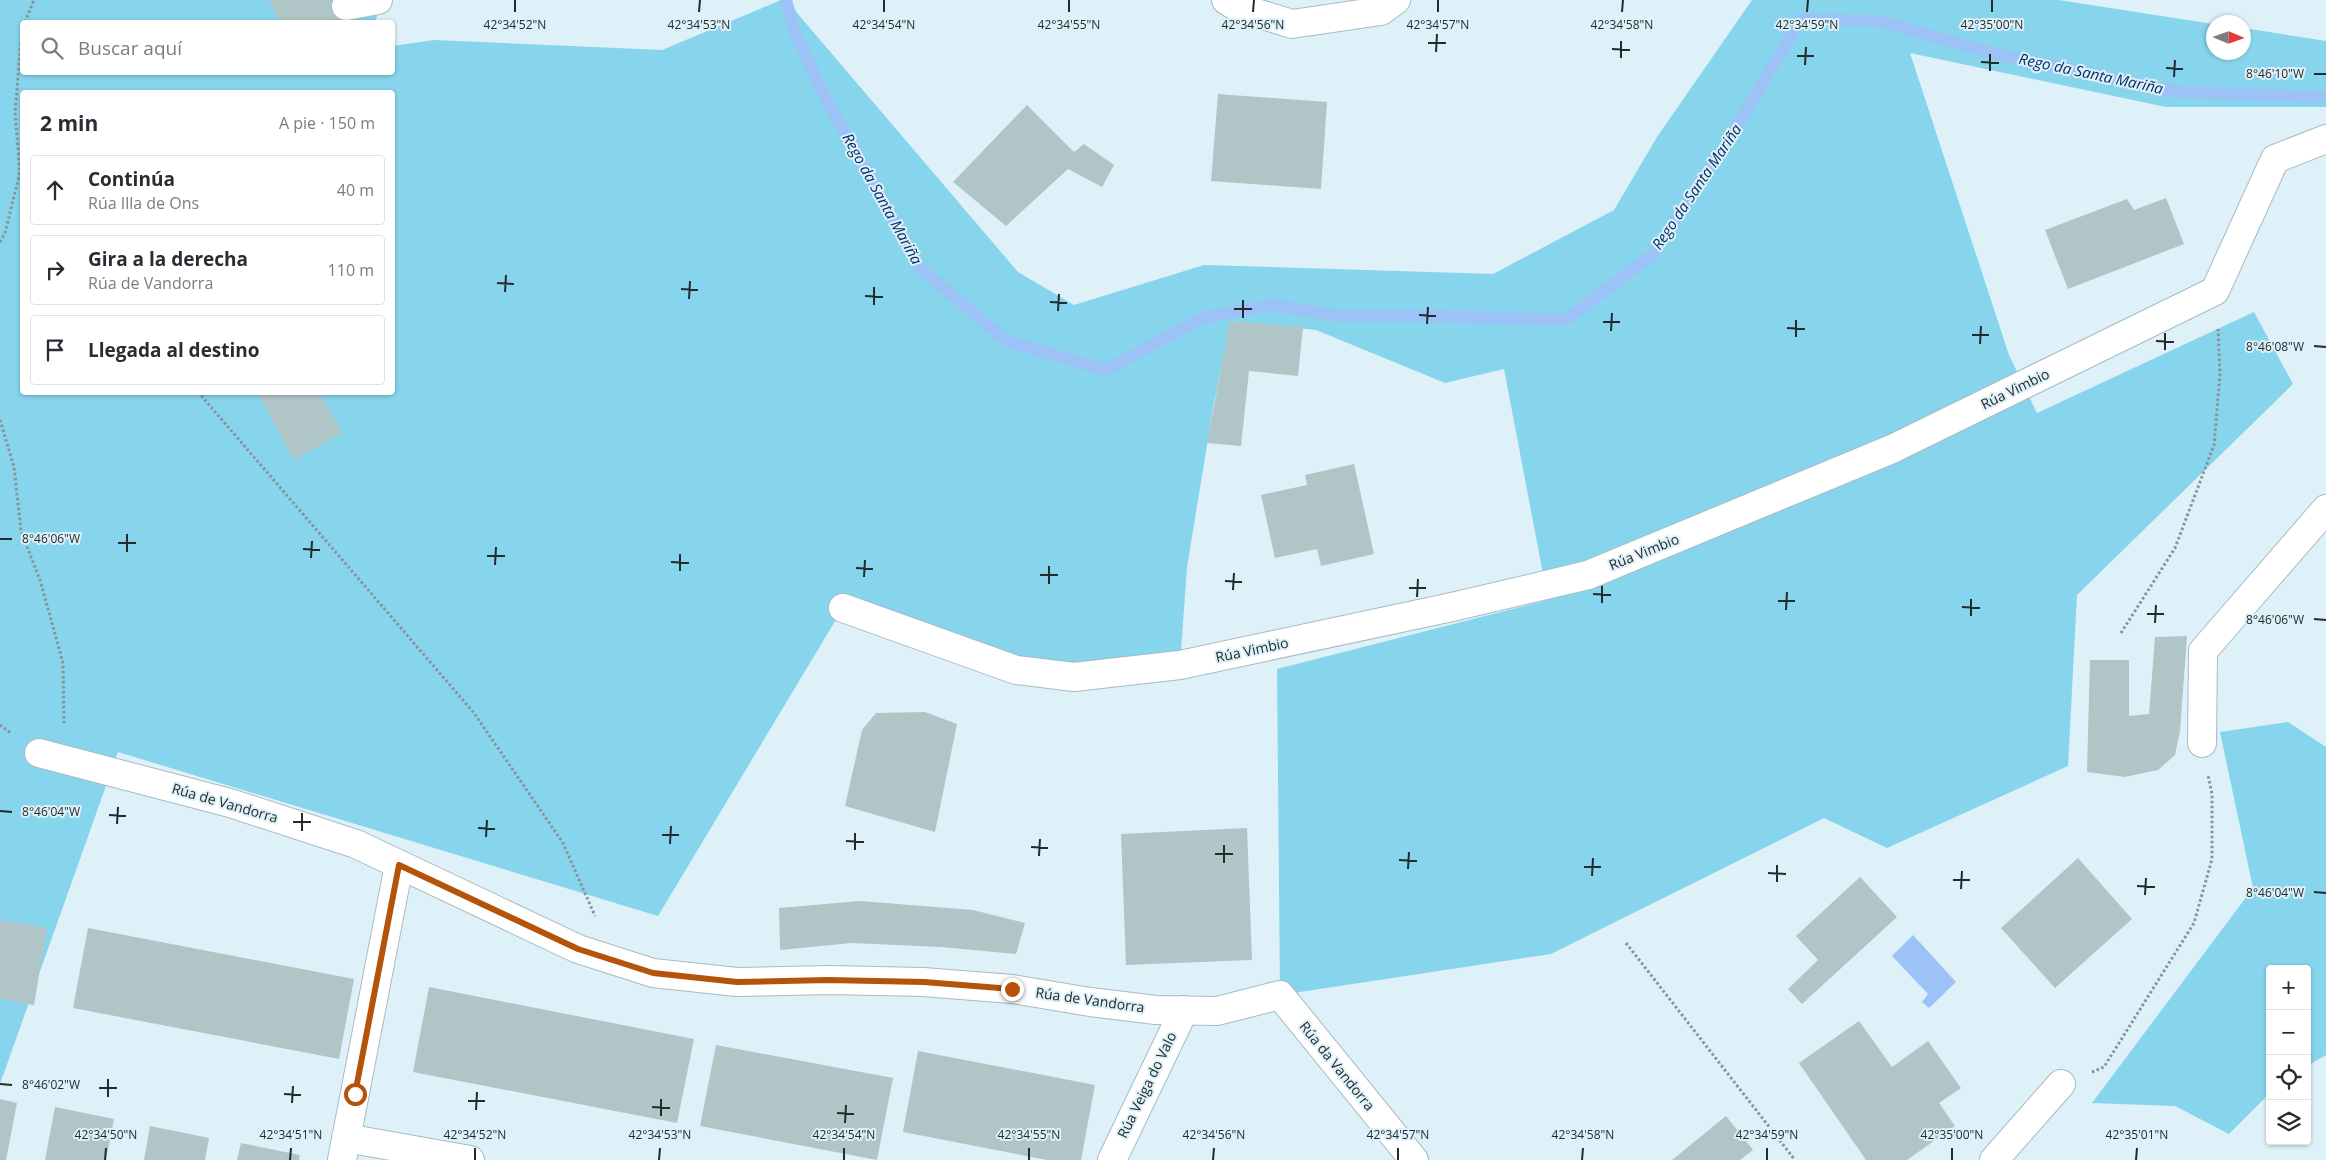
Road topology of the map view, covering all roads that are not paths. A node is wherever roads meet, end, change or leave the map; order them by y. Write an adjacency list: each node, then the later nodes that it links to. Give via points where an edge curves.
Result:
1 (378, 0): 4 (street)
2 (1226, 0): 3 (street, via 1237,7 1292,24 1381,11)
3 (1396, 0)
4 (346, 6)
5 (2326, 139): 7 (street, Rúa Vimbio, via 2276,159 2215,291 1892,449 1588,575 1180,665 1074,677 1016,670)
6 (2326, 509): 8 (street, via 2203,650)
7 (843, 608)
8 (2202, 743)
9 (39, 753): 10 (street, Rúa de Vandorra, via 230,803 356,844)
10 (399, 865): 12 (street, Rúa de Vandorra, via 578,949 653,973 737,982 924,982 1012,989 1156,1010); 14 (street)
11 (1280, 995): 12 (street, Rúa de Vandorra, via 1217,1011); 17 (street, Rúa da Vandorra)
12 (1184, 1010): 16 (street, Rúa Veiga do Valo)
13 (2061, 1084): 18 (street)
14 (344, 1149): 15 (street)
15 (470, 1160)
16 (1112, 1160)
17 (1414, 1160)
18 (1994, 1160)

